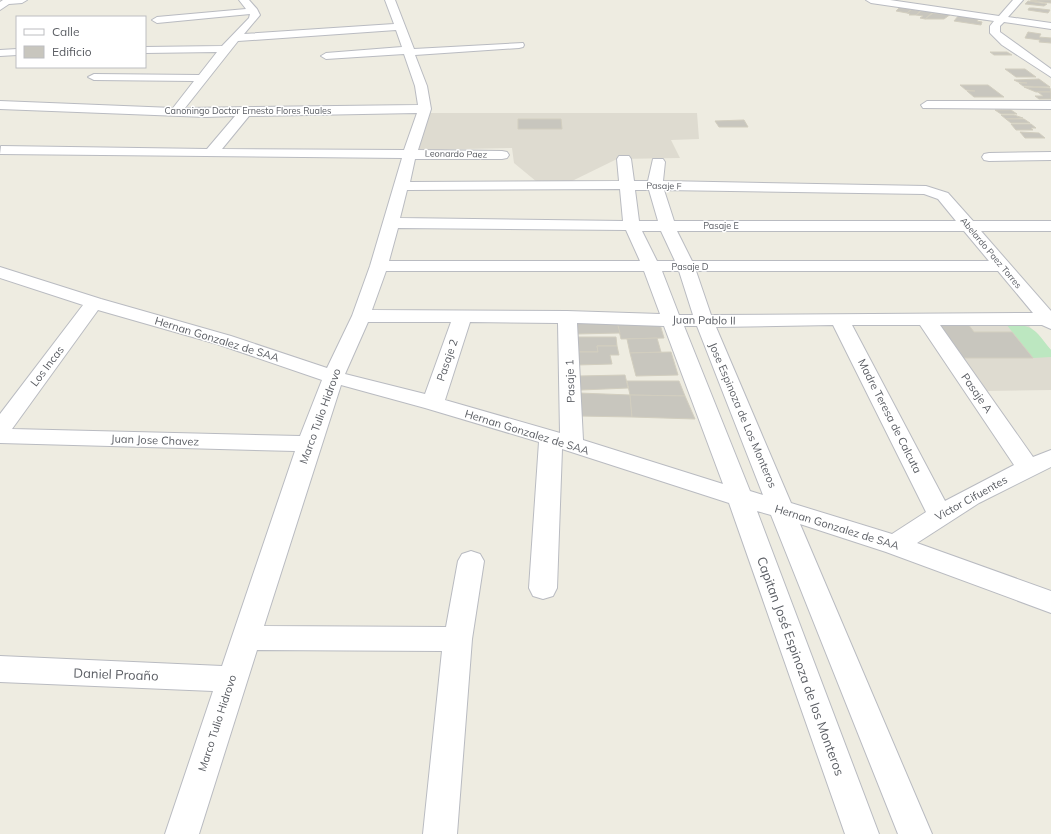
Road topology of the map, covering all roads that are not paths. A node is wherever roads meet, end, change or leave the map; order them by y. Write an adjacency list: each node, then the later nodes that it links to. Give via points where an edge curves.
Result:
1 (22, 0): 5 (street, via 6,2)
2 (244, 0): 6 (street)
3 (871, 0): 8 (street)
4 (1018, 0): 8 (street)
5 (0, 7)
6 (254, 11): 9 (street); 12 (street, via 253,19)
7 (396, 16): 10 (street); 12 (street); 16 (street, Marco Tulio Hidrovo)
8 (1000, 18): 11 (street); 20 (street, via 995,26 996,33 1006,43)
9 (157, 20)
10 (287, 26)
11 (1051, 26)
12 (236, 38): 14 (street)
13 (519, 46): 16 (street)
14 (225, 49): 15 (street); 22 (street)
15 (146, 50)
16 (410, 51): 19 (street); 26 (street, Marco Tulio Hidrovo, via 422,86)
17 (0, 52): 18 (street)
18 (16, 52)
19 (326, 56)
20 (1051, 74)
21 (94, 78): 22 (street)
22 (203, 78): 27 (street)
23 (0, 105): 27 (street, Canoningo Doctor Ernesto Flores Ruales)
24 (927, 105): 25 (street)
25 (1051, 105)
26 (425, 110): 28 (street, Canoningo Doctor Ernesto Flores Ruales); 31 (street, Marco Tulio Hidrovo)
27 (176, 112): 28 (street, Canoningo Doctor Ernesto Flores Ruales)
28 (245, 113): 30 (street)
29 (1, 150): 30 (street, Leonardo Paez)
30 (211, 153): 31 (street, Leonardo Paez)
31 (410, 153): 32 (street, Leonardo Paez); 38 (street, Marco Tulio Hidrovo)
32 (502, 155)
33 (1051, 156): 34 (street)
34 (988, 157)
35 (624, 159): 37 (street)
36 (658, 162): 39 (street, Jose Espinoza de Los Monteros)
37 (626, 185): 38 (street, Pasaje F); 39 (street, Pasaje F); 42 (street)
38 (401, 186): 41 (street, Marco Tulio Hidrovo)
39 (655, 186): 40 (street, Pasaje F); 43 (street, Jose Espinoza de Los Monteros)
40 (926, 190): 44 (street, Abelardo Paez Torres, via 942,196)
41 (391, 223): 42 (street, Pasaje E); 46 (street, Marco Tulio Hidrovo)
42 (632, 226): 43 (street, Pasaje E); 47 (street)
43 (667, 226): 44 (street, Pasaje E); 49 (street, Jose Espinoza de Los Monteros)
44 (967, 226): 45 (street, Pasaje E); 48 (street, Abelardo Paez Torres)
45 (1051, 226)
46 (379, 266): 47 (street, Pasaje D); 52 (street, Marco Tulio Hidrovo)
47 (650, 266): 49 (street, Pasaje D); 55 (street)
48 (1001, 266): 49 (street, Pasaje D); 59 (street, Abelardo Paez Torres)
49 (686, 267): 58 (street, Jose Espinoza de Los Monteros)
50 (0, 272): 51 (street, Hernan Gonzalez de SAA)
51 (94, 303): 60 (street, Hernan Gonzalez de SAA, via 224,340); 62 (street, Los Incas)
52 (362, 316): 53 (street, Juan Pablo II); 60 (street, Marco Tulio Hidrovo)
53 (462, 317): 54 (street, Juan Pablo II); 61 (street, Pasaje 2)
54 (567, 317): 55 (street, Juan Pablo II); 64 (street, Pasaje 1)
55 (670, 319): 58 (street, Juan Pablo II); 68 (street)
56 (840, 319): 57 (street, Juan Pablo II); 58 (street, Juan Pablo II); 70 (street, Madre Teresa de Calcuta)
57 (926, 319): 59 (street, Juan Pablo II); 67 (street, Pasaje A)
58 (704, 321): 69 (street, Jose Espinoza de Los Monteros)
59 (1049, 321)
60 (333, 377): 61 (street, Hernan Gonzalez de SAA); 65 (street, Marco Tulio Hidrovo)
61 (433, 403): 64 (street, Hernan Gonzalez de SAA)
62 (0, 429)
63 (0, 436): 65 (street, Juan Jose Chavez)
64 (562, 442): 68 (street, Hernan Gonzalez de SAA); 73 (street, Pasaje 1)
65 (309, 444): 75 (street, Marco Tulio Hidrovo)
66 (1051, 458): 67 (street, Victor Cifuentes)
67 (1028, 468): 70 (street, Victor Cifuentes)
68 (740, 498): 69 (street, Hernan Gonzalez de SAA); 81 (street, Capitan José Espinoza de los Monteros)
69 (783, 510): 71 (street, Hernan Gonzalez de SAA); 82 (street)
70 (940, 514): 71 (street, Victor Cifuentes)
71 (895, 545): 74 (street, Hernan Gonzalez de SAA)
72 (471, 561): 76 (street)
73 (543, 588)
74 (1051, 602)
75 (245, 638): 76 (street); 78 (street, Marco Tulio Hidrovo)
76 (458, 639): 80 (street)
77 (0, 669): 78 (street, Daniel Proaño)
78 (232, 679): 79 (street, Marco Tulio Hidrovo)
79 (182, 834)
80 (440, 834)
81 (862, 834)
82 (915, 834)

